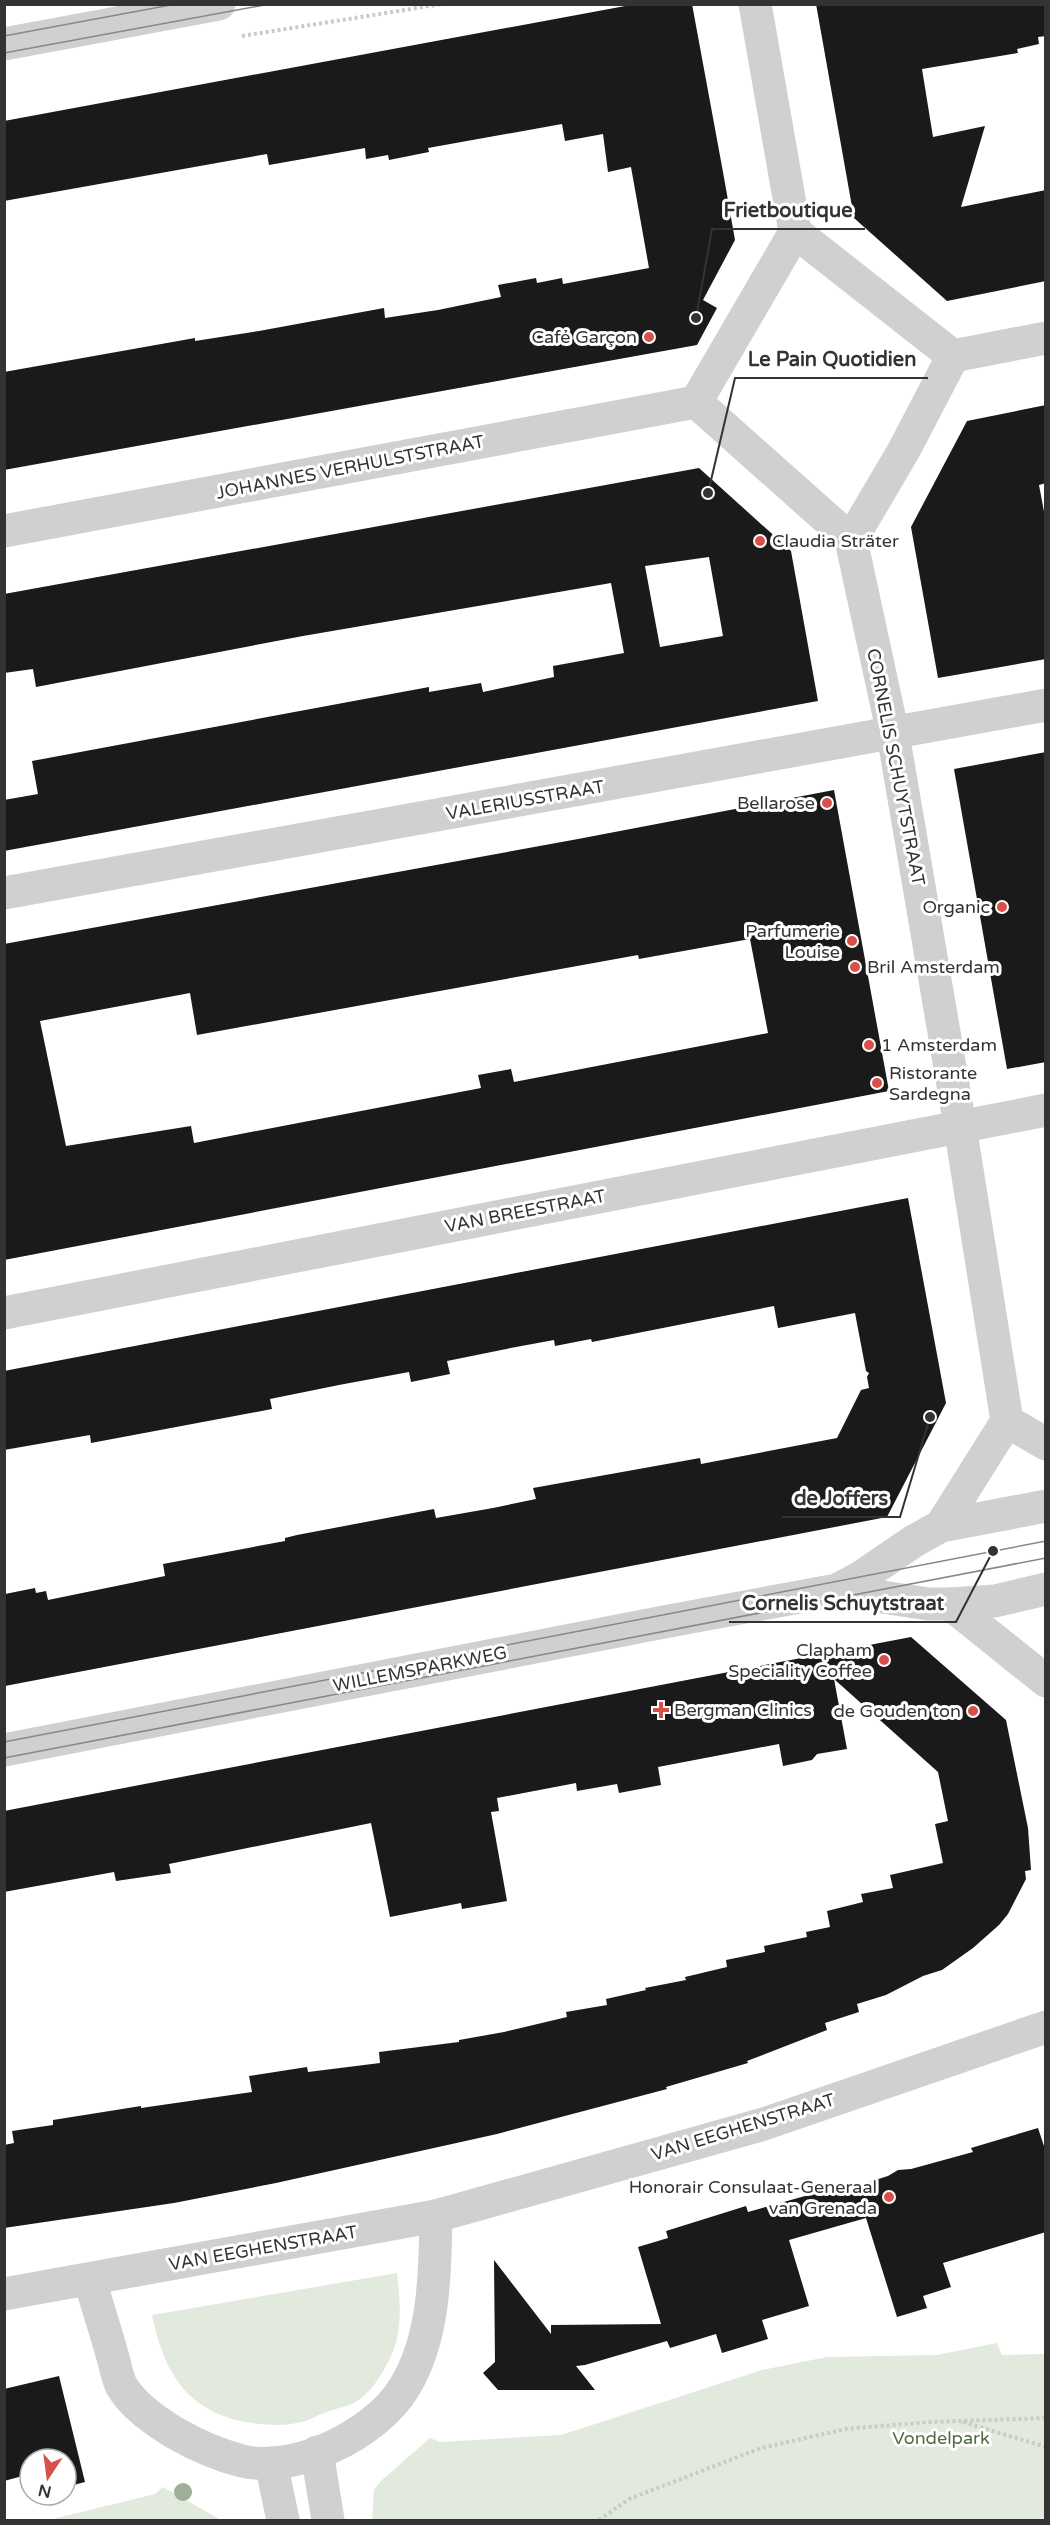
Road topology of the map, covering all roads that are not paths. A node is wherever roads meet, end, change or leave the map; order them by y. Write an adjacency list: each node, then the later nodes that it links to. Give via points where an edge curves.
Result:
1 (219, 4): 3 (street)
2 (755, 4): 4 (street)
3 (4, 44)
4 (795, 232): 6 (street); 7 (street)
5 (1046, 338): 6 (street)
6 (954, 356): 9 (street)
7 (696, 402): 8 (street, JOHANNES VERHULSTSTRAAT); 9 (street)
8 (4, 531)
9 (851, 540): 11 (street, CORNELIS SCHUYTSTRAAT)
10 (1046, 705): 11 (street, VALERIUSSTRAAT)
11 (893, 734): 12 (street, VALERIUSSTRAAT); 14 (street, CORNELIS SCHUYTSTRAAT)
12 (4, 893)
13 (1046, 1110): 14 (street, VAN BREESTRAAT)
14 (960, 1126): 15 (street, VAN BREESTRAAT); 16 (street, CORNELIS SCHUYTSTRAAT)
15 (4, 1313)
16 (1007, 1421): 17 (street); 19 (street)
17 (1046, 1444)
18 (1046, 1506): 19 (street, WILLEMSPARKWEG)
19 (928, 1534): 21 (street, WILLEMSPARKWEG); 22 (street, via 909,1554 907,1576 910,1584)
20 (1046, 1589): 22 (street, WILLEMSPARKWEG, via 995,1601)
21 (837, 1590): 22 (street, WILLEMSPARKWEG); 24 (street, WILLEMSPARKWEG)
22 (939, 1604): 23 (street)
23 (1046, 1681)
24 (4, 1750)
25 (1046, 2027): 26 (street, VAN EEGHENSTRAAT, via 764,2124)
26 (436, 2216): 27 (street, VAN EEGHENSTRAAT); 29 (street, via 435,2269 427,2329 404,2388 385,2413 354,2437)
27 (90, 2280): 28 (street, VAN EEGHENSTRAAT); 30 (street, via 121,2384 139,2407 199,2446 243,2461)
28 (4, 2294)
29 (317, 2452): 30 (street); 32 (street)
30 (271, 2463): 31 (street)
31 (283, 2520)
32 (328, 2520)

